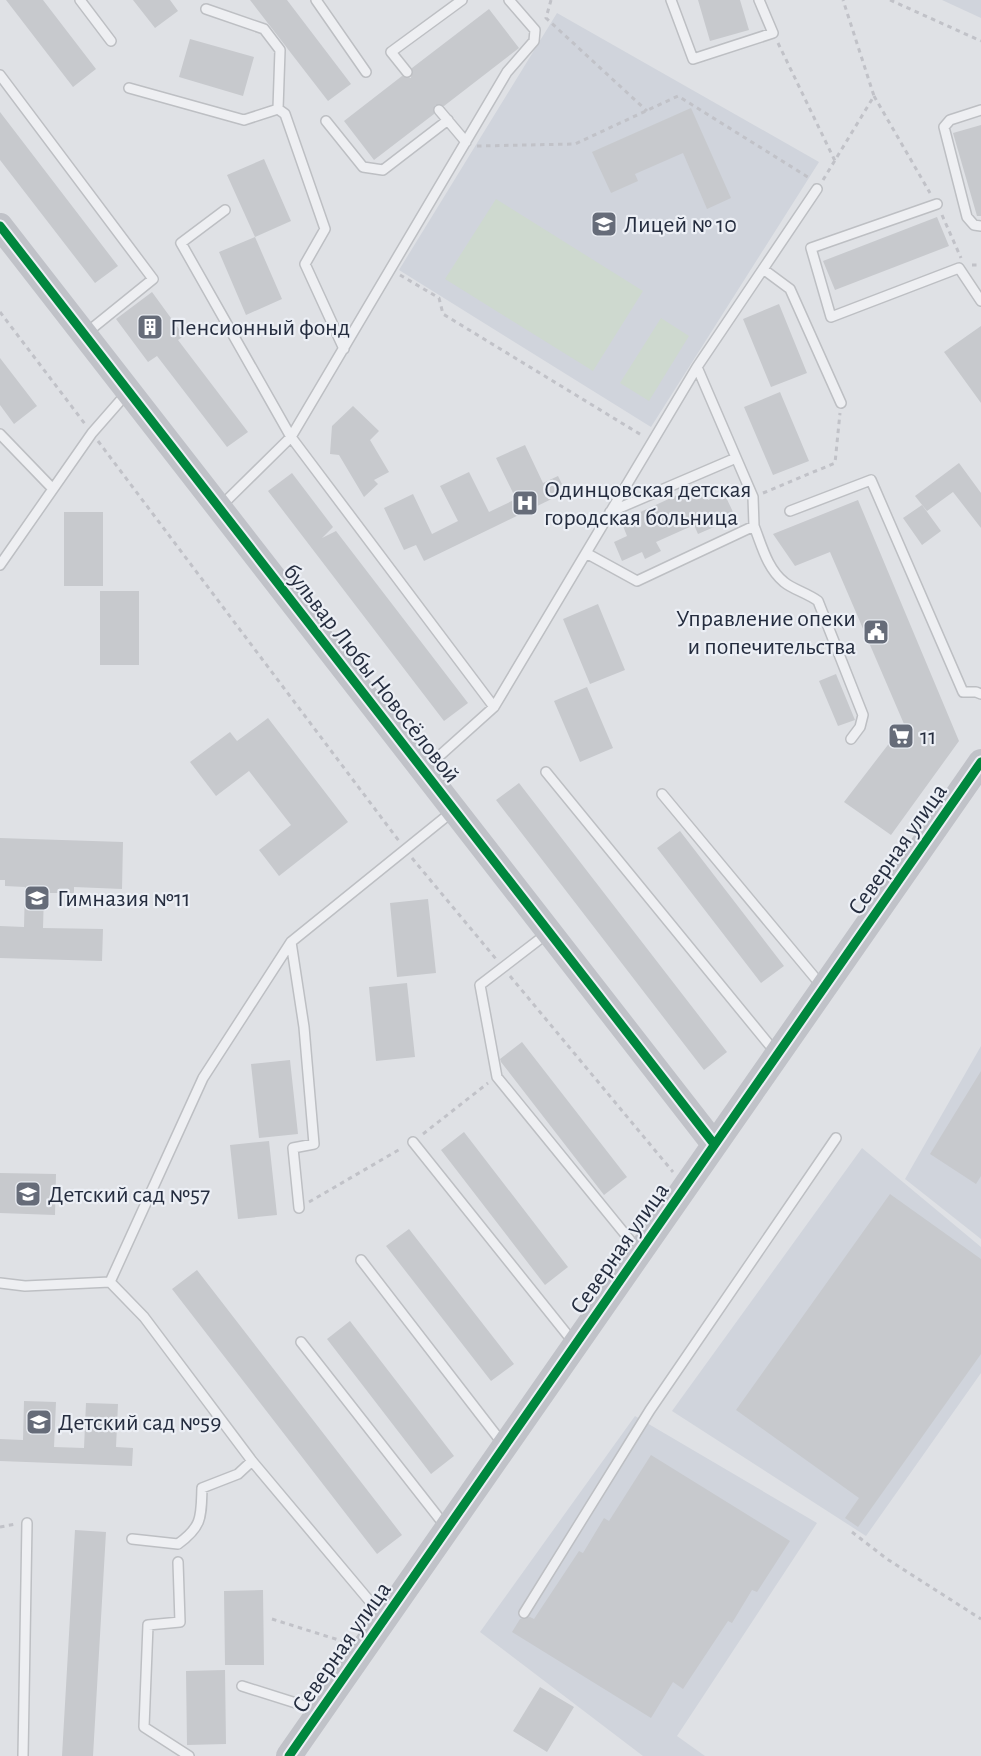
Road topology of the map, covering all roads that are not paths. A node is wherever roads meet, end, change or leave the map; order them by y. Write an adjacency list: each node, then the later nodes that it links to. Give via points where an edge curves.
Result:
1 (80, 0): 8 (lane)
2 (316, 0): 9 (lane)
3 (462, 0): 10 (lane, via 391,52)
4 (509, 0): 18 (lane, via 535,30 534,41 507,72)
5 (671, 0): 6 (lane, via 693,59 773,33)
6 (759, 0)
7 (206, 9): 13 (lane, via 264,29 280,50)
8 (111, 41)
9 (366, 72)
10 (407, 72)
11 (0, 75): 26 (lane, via 153,279)
12 (129, 88): 13 (lane, via 244,120)
13 (278, 109): 27 (lane, via 285,114 325,229 305,264)
14 (439, 110): 16 (lane)
15 (981, 110): 23 (lane, via 950,120 944,127 967,217)
16 (448, 120): 17 (lane, via 383,170 363,168); 18 (lane)
17 (326, 121)
18 (466, 142): 27 (lane)
19 (819, 187): 24 (lane)
20 (937, 204): 25 (lane, via 811,248 831,317 958,267)
21 (225, 210): 32 (lane, via 181,243)
22 (0, 226): 26 (street, бульвар Любы Новосёловой)
23 (981, 226)
24 (763, 270): 28 (lane); 30 (lane, via 790,289)
25 (981, 302)
26 (84, 334): 29 (street, бульвар Любы Новосёловой)
27 (344, 349): 32 (lane)
28 (697, 367): 33 (lane); 37 (lane)
29 (128, 391): 34 (lane); 35 (street, бульвар Любы Новосёловой)
30 (841, 403)
31 (0, 434): 34 (lane)
32 (291, 437): 35 (lane); 42 (lane)
33 (736, 458): 37 (lane); 38 (lane, via 753,497)
34 (52, 488): 40 (lane)
35 (219, 508): 45 (street, бульвар Любы Новосёловой)
36 (790, 511): 41 (lane, via 871,480 963,693)
37 (610, 512): 39 (lane)
38 (754, 526): 39 (lane, via 637,581); 43 (lane, via 771,567 785,584 818,601 863,715)
39 (586, 553): 42 (lane)
40 (0, 565)
41 (981, 694)
42 (494, 707): 45 (lane)
43 (851, 739)
44 (981, 762): 51 (street, Северная улица)
45 (424, 771): 48 (street, бульвар Любы Новосёловой)
46 (546, 772): 52 (lane)
47 (662, 794): 51 (lane)
48 (454, 810): 49 (street, бульвар Любы Новосёловой); 50 (lane)
49 (549, 932): 55 (street, бульвар Любы Новосёловой); 57 (lane, via 480,985 497,1077)
50 (291, 942): 56 (lane, via 304,1027 314,1144 293,1148); 59 (lane, via 203,1078)
51 (824, 988): 52 (street, Северная улица)
52 (777, 1055): 55 (street, Северная улица)
53 (836, 1138): 69 (lane, via 650,1410)
54 (413, 1142): 62 (lane)
55 (714, 1144): 57 (street, Северная улица)
56 (299, 1208)
57 (640, 1252): 62 (street, Северная улица)
58 (361, 1260): 63 (lane)
59 (110, 1282): 60 (lane); 64 (lane, via 144,1317)
60 (0, 1284)
61 (301, 1342): 66 (lane)
62 (576, 1345): 63 (street, Северная улица)
63 (505, 1446): 66 (street, Северная улица)
64 (252, 1461): 67 (lane, via 238,1474 202,1488 200,1521 192,1534 178,1544); 70 (lane)
65 (27, 1523): 73 (lane)
66 (447, 1528): 70 (street, Северная улица)
67 (132, 1539)
68 (177, 1562): 74 (lane, via 180,1622 148,1625 144,1727)
69 (524, 1613)
70 (385, 1618): 72 (street, Северная улица)
71 (242, 1686): 72 (lane)
72 (320, 1711): 75 (street, Северная улица)
73 (23, 1756)
74 (189, 1756)
75 (289, 1756)

